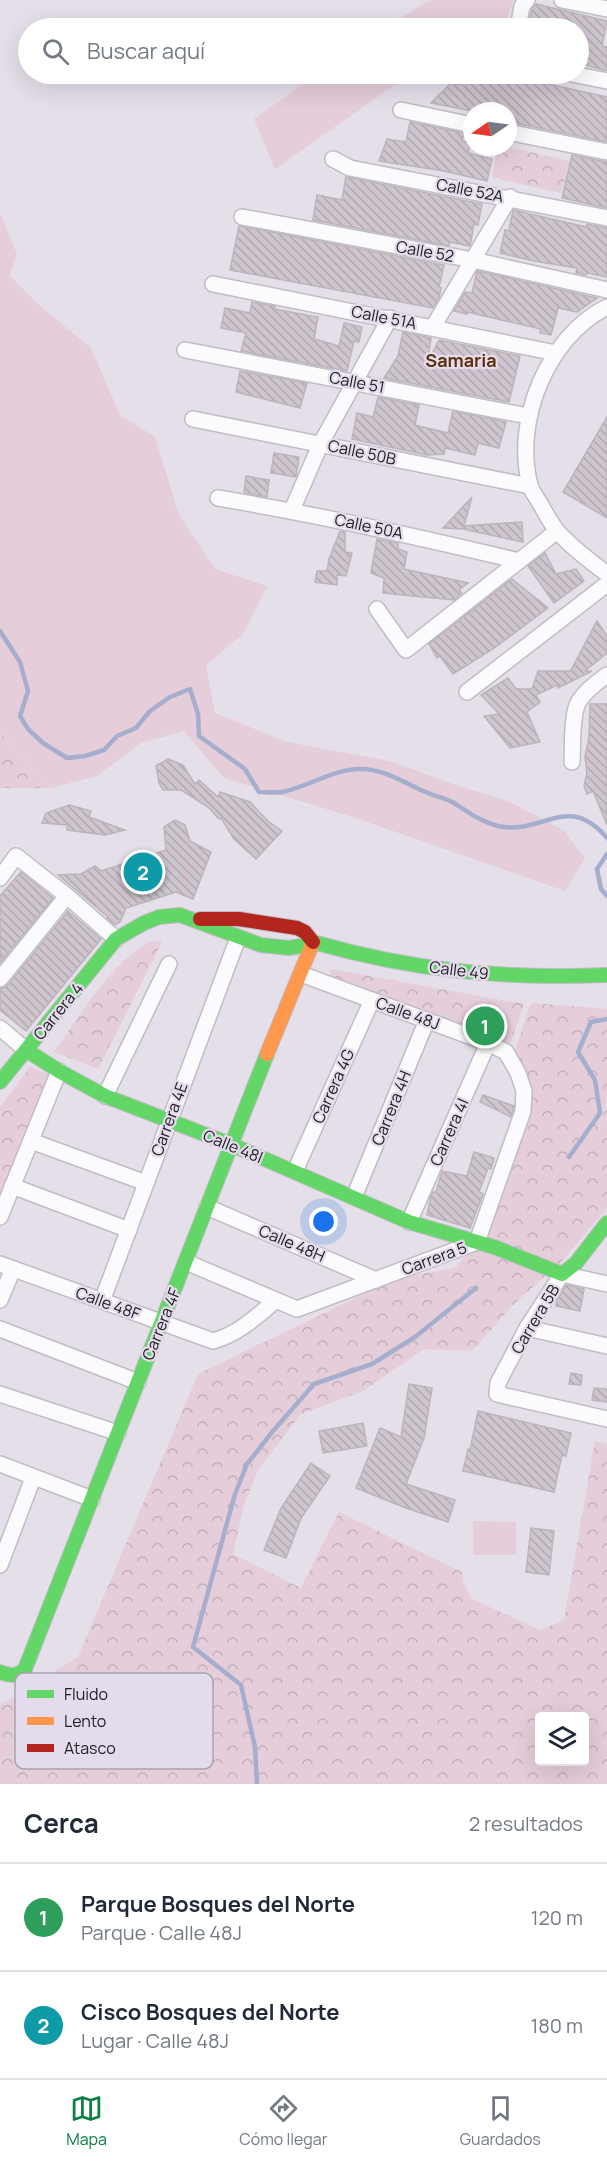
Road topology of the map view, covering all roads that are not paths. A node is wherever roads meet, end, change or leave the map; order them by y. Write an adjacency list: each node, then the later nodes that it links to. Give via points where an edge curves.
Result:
1 (527, 0): 4 (street)
2 (562, 0): 3 (street)
3 (607, 9)
4 (520, 18)
5 (589, 77): 6 (street)
6 (607, 81)
7 (401, 110): 8 (street)
8 (463, 123)
9 (517, 134): 10 (street)
10 (607, 153)
11 (333, 159): 12 (street, Calle 52A, via 350,168)
12 (510, 197): 14 (street, Calle 52A); 15 (street)
13 (242, 217): 15 (street, Calle 52)
14 (607, 218)
15 (473, 260): 17 (street, Calle 52); 20 (street)
16 (213, 284): 19 (street, Calle 51A)
17 (607, 290)
18 (607, 307): 22 (street, via 577,329)
19 (390, 318): 20 (street, Calle 51A); 23 (street)
20 (433, 327): 22 (street, Calle 51A)
21 (185, 350): 23 (street, Calle 51)
22 (556, 353): 24 (street)
23 (355, 382): 24 (street, Calle 51); 26 (street)
24 (528, 416): 27 (street, via 525,452)
25 (194, 419): 26 (street, Calle 50B)
26 (321, 443): 27 (street, Calle 50B); 29 (street)
27 (530, 486): 30 (street)
28 (218, 498): 29 (street, Calle 50A)
29 (292, 510): 31 (street, Calle 50A)
30 (557, 531): 31 (street); 32 (street)
31 (519, 561): 34 (street, via 406,650)
32 (607, 574)
33 (607, 584): 36 (street)
34 (377, 609)
35 (607, 675): 37 (street, via 578,702)
36 (467, 692)
37 (572, 762)
38 (0, 878): 39 (street, via 16,856)
39 (67, 896): 42 (street); 47 (street)
40 (194, 919): 41 (street); 42 (street, via 172,914 140,924); 43 (street, via 270,922 297,928)
41 (238, 938): 43 (street, via 275,947); 57 (street, Carrera 4E)
42 (116, 939): 52 (street, Carrera 4)
43 (313, 942): 45 (street); 46 (street, Calle 49, via 465,973)
44 (169, 964): 56 (street)
45 (301, 974): 48 (street, Calle 48J); 59 (street, Carrera 4F)
46 (607, 975)
47 (0, 979)
48 (372, 1000): 49 (street, Calle 48J); 60 (street, Carrera 4G)
49 (427, 1020): 51 (street, Calle 48J); 63 (street, Carrera 4H)
50 (0, 1028): 52 (street, Calle 48I)
51 (488, 1042): 55 (street, Calle 48J, via 506,1052); 66 (street, Carrera 4I)
52 (26, 1050): 53 (street, Calle 48I); 54 (street, Carrera 4)
53 (59, 1071): 56 (street, Calle 48I); 58 (street)
54 (0, 1082)
55 (524, 1091): 69 (street, Carrera 5, via 523,1111)
56 (105, 1096): 57 (street, Calle 48I)
57 (168, 1120): 59 (street, Calle 48I); 61 (street, Carrera 4E)
58 (31, 1141): 61 (street); 62 (street)
59 (230, 1144): 60 (street, Calle 48I); 64 (street, Carrera 4F)
60 (295, 1172): 63 (street, Calle 48I)
61 (146, 1183): 68 (street, Carrera 4E)
62 (12, 1186): 65 (street); 68 (street)
63 (354, 1197): 66 (street, Calle 48I)
64 (207, 1207): 70 (street, Carrera 4F); 73 (street, Calle 48H)
65 (0, 1217)
66 (409, 1222): 69 (street, Calle 48I)
67 (607, 1223): 72 (street, Carrera 5B, via 576,1263)
68 (129, 1230): 76 (street, Carrera 4E)
69 (477, 1242): 72 (street, Calle 48I); 73 (street, Carrera 5)
70 (186, 1262): 77 (street, Carrera 5); 78 (street, Carrera 4F)
71 (7, 1266): 75 (street); 76 (street, Calle 48F)
72 (562, 1274): 74 (street); 79 (street, Carrera 5B)
73 (376, 1280): 77 (street, Carrera 5, via 297,1309)
74 (607, 1284)
75 (0, 1300)
76 (102, 1301): 78 (street, Calle 48F)
77 (275, 1301): 78 (street, Calle 48F, via 244,1328 213,1341)
78 (162, 1323): 82 (street, Carrera 4F)
79 (527, 1328): 81 (street); 84 (street, Carrera 5B, via 496,1394)
80 (0, 1329): 82 (street)
81 (607, 1346)
82 (138, 1382): 85 (street, Carrera 4F)
83 (0, 1394): 85 (street)
84 (607, 1419)
85 (118, 1432): 88 (street, Carrera 4F)
86 (0, 1464): 87 (street)
87 (33, 1478): 88 (street); 89 (street)
88 (92, 1499): 91 (street, Carrera 4F)
89 (0, 1565)
90 (0, 1672): 92 (street, Carrera 4F)
91 (21, 1673)
92 (15, 1675)

